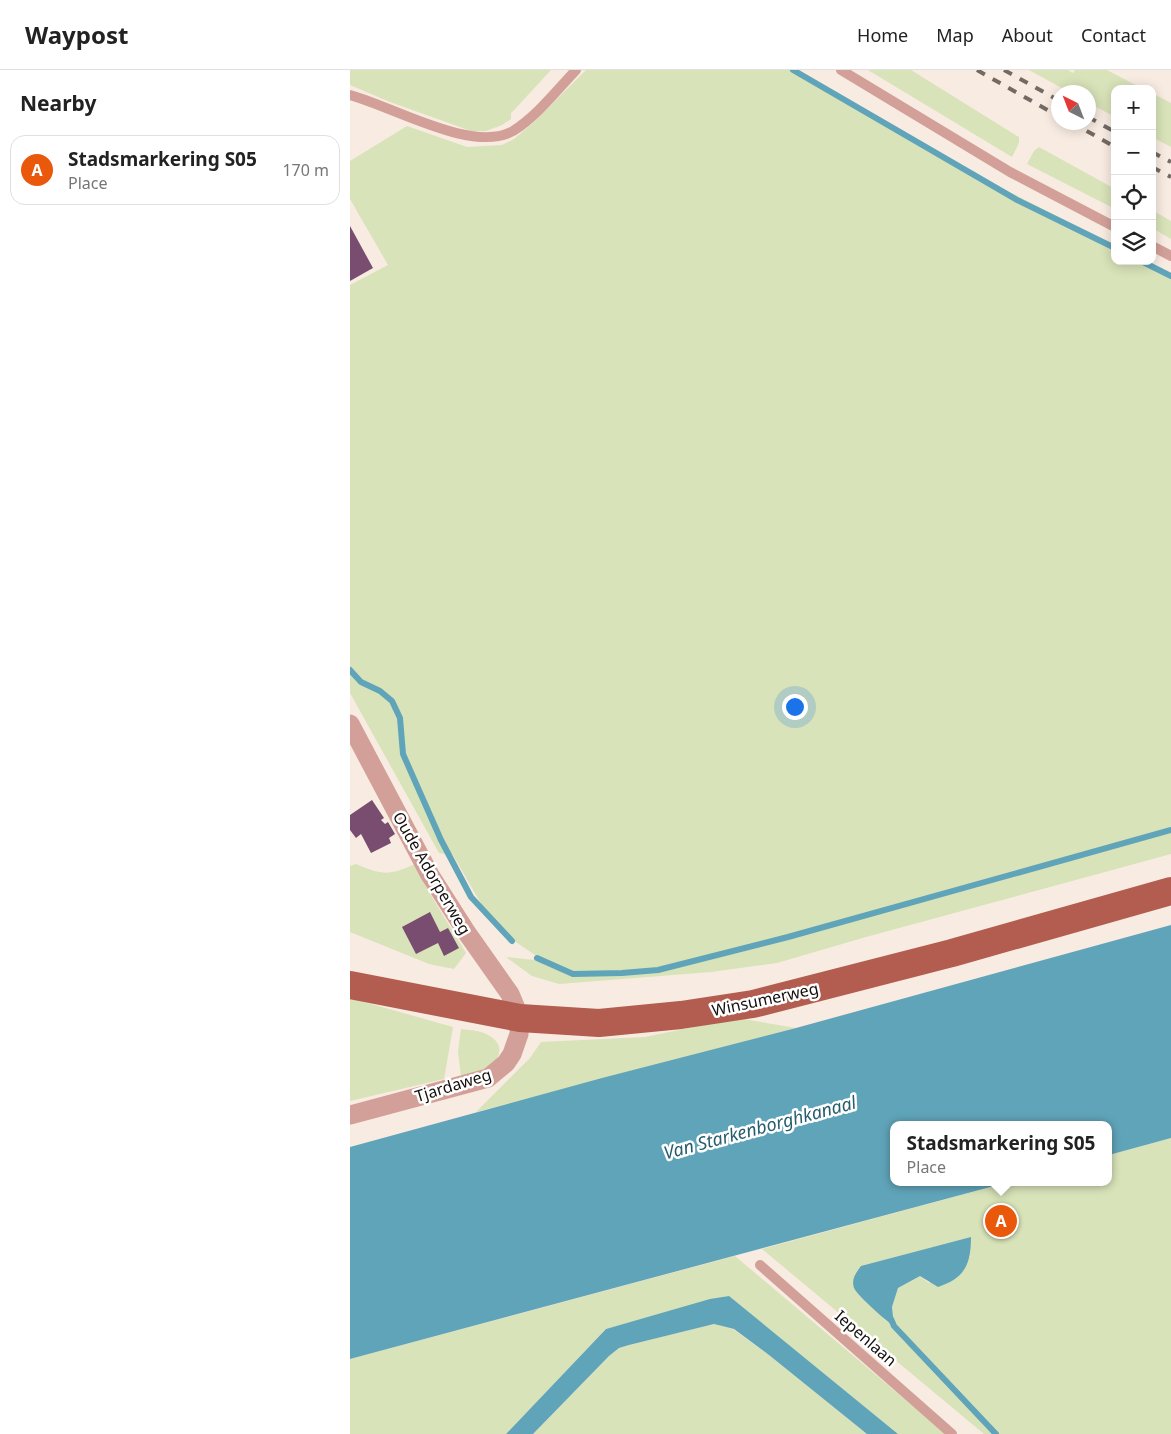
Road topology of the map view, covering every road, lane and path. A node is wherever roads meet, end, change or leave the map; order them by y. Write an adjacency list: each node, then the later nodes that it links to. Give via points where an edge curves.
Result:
1 (576, 70): 3 (lane, via 523,124 511,132 490,138 457,133)
2 (840, 70): 4 (lane, via 1010,172)
3 (350, 95)
4 (1111, 225)
5 (1156, 248): 6 (lane)
6 (1171, 256)
7 (350, 724): 10 (street, Oude Adorperweg, via 430,874 510,994)
8 (1171, 892): 10 (main road, Winsumerweg, via 754,1004 599,1023)
9 (350, 985): 10 (main road, Winsumerweg)
10 (520, 1018): 11 (street, Tjardaweg, via 512,1054 488,1078)
11 (350, 1115)
12 (760, 1264): 13 (lane, Iepenlaan)
13 (952, 1434)

